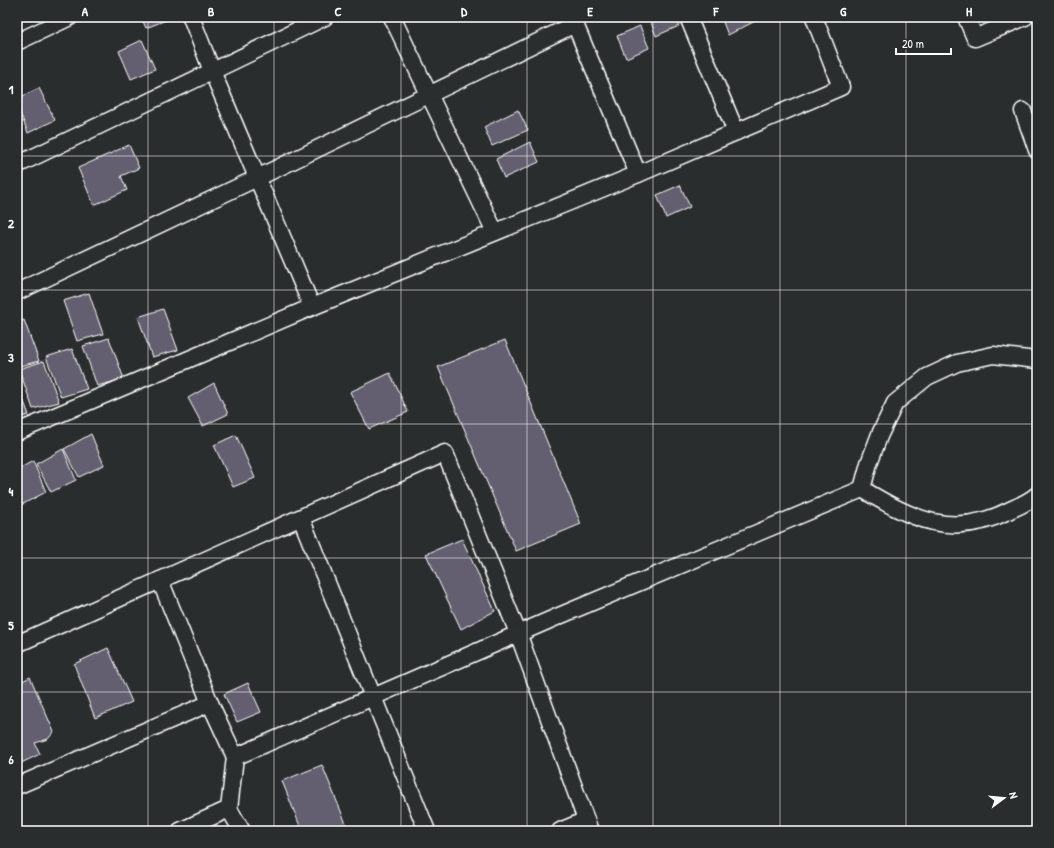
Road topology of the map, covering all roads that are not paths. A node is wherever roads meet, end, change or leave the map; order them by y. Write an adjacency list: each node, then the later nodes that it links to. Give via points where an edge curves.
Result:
1 (70, 17): 10 (street)
2 (191, 17): 11 (street)
3 (325, 17): 11 (street)
4 (392, 17): 12 (street)
5 (688, 17): 14 (street)
6 (814, 17): 14 (street, via 841,87)
7 (966, 17): 8 (street, via 975,38)
8 (1025, 17)
9 (573, 20): 12 (street); 17 (street)
10 (17, 42)
11 (212, 71): 16 (street); 18 (street)
12 (429, 94): 18 (street); 19 (street)
13 (1022, 112): 15 (street)
14 (736, 132): 17 (street)
15 (1037, 150)
16 (17, 165)
17 (638, 174): 19 (street)
18 (257, 178): 20 (street); 21 (street)
19 (495, 232): 21 (street)
20 (17, 292)
21 (312, 307): 23 (street)
22 (1037, 360): 24 (street, via 993,355 957,363 927,377 895,403 880,434)
23 (17, 432)
24 (862, 489): 25 (street, via 894,508 940,524 965,525 1000,516); 28 (street)
25 (1037, 495)
26 (300, 518): 27 (street); 28 (street, via 445,453); 30 (street)
27 (160, 580): 29 (street); 31 (street)
28 (518, 633): 30 (street); 35 (street)
29 (17, 644)
30 (374, 696): 32 (street); 38 (street)
31 (210, 703): 32 (street); 33 (street)
32 (235, 756): 34 (street)
33 (17, 786)
34 (229, 809): 36 (street); 37 (street)
35 (588, 826): 39 (street)
36 (180, 831)
37 (242, 831)
38 (428, 831)
39 (560, 831)

